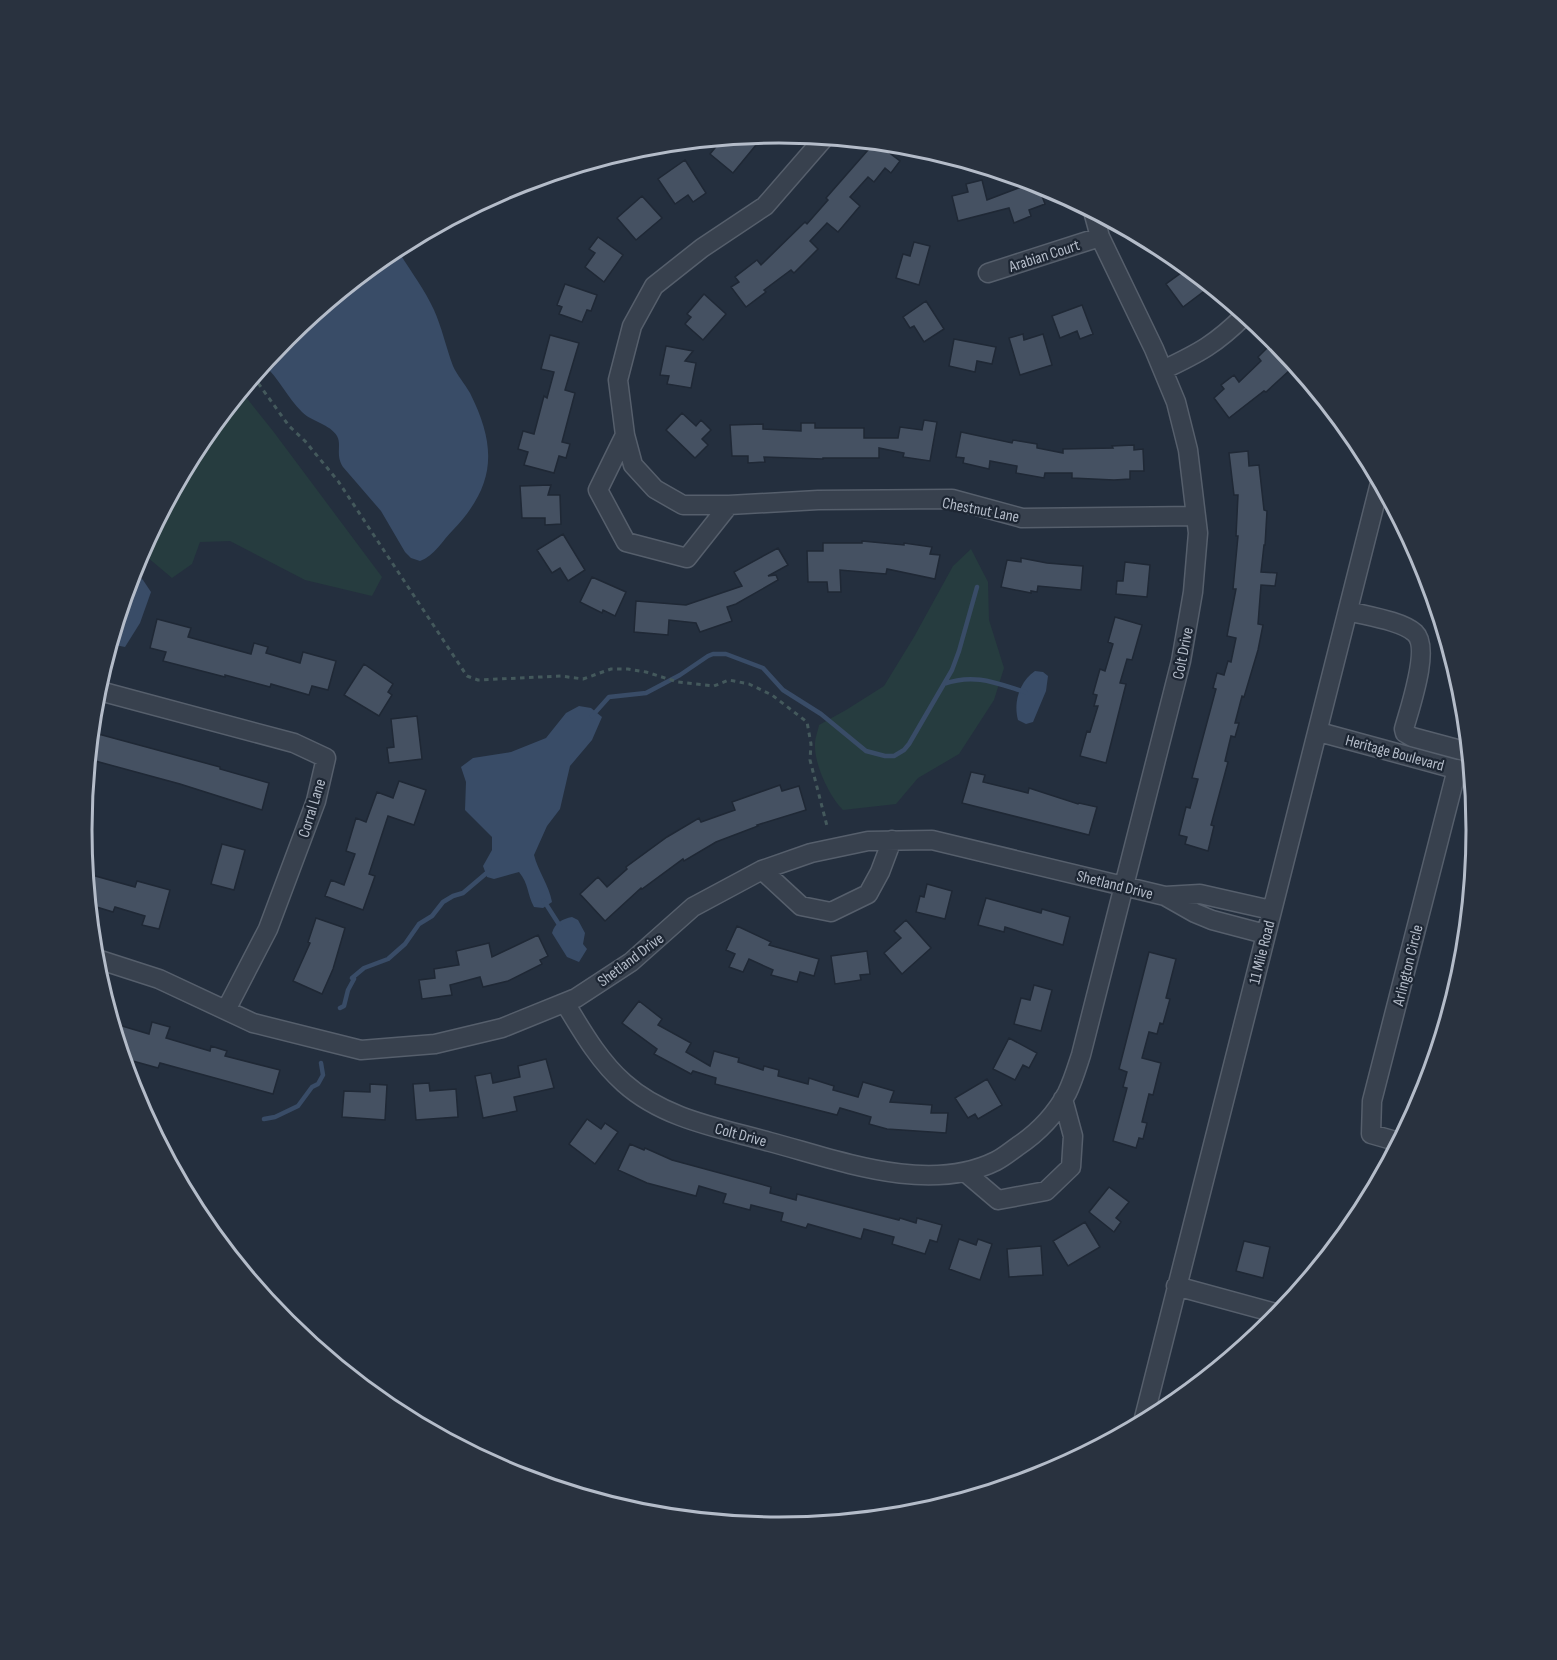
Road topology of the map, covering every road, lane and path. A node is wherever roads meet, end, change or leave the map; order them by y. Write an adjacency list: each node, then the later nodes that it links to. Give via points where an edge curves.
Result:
1 (819, 144): 8 (street, Chestnut Lane, via 765,206 654,286 632,326 618,380)
2 (1096, 221): 3 (street, Colt Drive)
3 (1100, 237): 4 (street, Arabian Court); 6 (street, Colt Drive)
4 (988, 273)
5 (1239, 321): 6 (street, via 1204,351)
6 (1163, 370): 11 (street, Colt Drive, via 1188,450)
7 (258, 382): 18 (path, via 289,426 338,481 467,676 478,680 561,676 583,679 611,669 628,669 678,682 714,686 729,680 749,684 772,695 807,722 810,760)
8 (625, 435): 10 (street, Chestnut Lane, via 633,465 655,489 683,505); 10 (street, via 598,490 626,542 687,558)
9 (1377, 494): 12 (street, 11 Mile Road)
10 (729, 505): 11 (street, Chestnut Lane, via 818,500 952,500 1022,518)
11 (1196, 516): 21 (street, Colt Drive, via 1193,592 1181,661)
12 (1348, 611): 14 (street, 11 Mile Road); 15 (street, via 1416,634 1422,643 1421,653 1405,733)
13 (106, 693): 27 (street, Corral Lane, via 294,743 326,758 316,801 268,928)
14 (1319, 732): 16 (street, Heritage Boulevard); 23 (street, 11 Mile Road)
15 (1461, 750)
16 (1463, 771)
17 (1463, 774): 29 (street, Arlington Circle, via 1372,1101 1371,1134)
18 (827, 826)
19 (892, 840): 20 (street, Shetland Drive, via 811,853); 20 (street, via 868,894 831,912 801,906); 21 (street, Shetland Drive, via 932,840)
20 (762, 870): 26 (street, Shetland Drive, via 693,907 631,962)
21 (1124, 885): 22 (street, Shetland Drive); 28 (street, Colt Drive, via 1081,1054)
22 (1165, 897): 23 (street, Shetland Drive, via 1200,894); 24 (street, Shetland Drive, via 1195,914)
23 (1271, 910): 24 (street, 11 Mile Road)
24 (1265, 934): 31 (street, 11 Mile Road)
25 (105, 961): 27 (street, Shetland Drive, via 159,979)
26 (565, 1003): 27 (street, Shetland Drive, via 502,1028 435,1044 361,1050 253,1023); 30 (street, Colt Drive, via 592,1048 624,1084 664,1111 874,1170 935,1176)
27 (226, 1010)
28 (1063, 1100): 30 (street, Colt Drive, via 1034,1135 996,1161); 30 (street, via 1073,1136 1071,1167 1046,1191 998,1200)
29 (1392, 1140)
30 (965, 1172)
31 (1176, 1286): 32 (street); 33 (street, 11 Mile Road)
32 (1269, 1311)
33 (1146, 1410)

